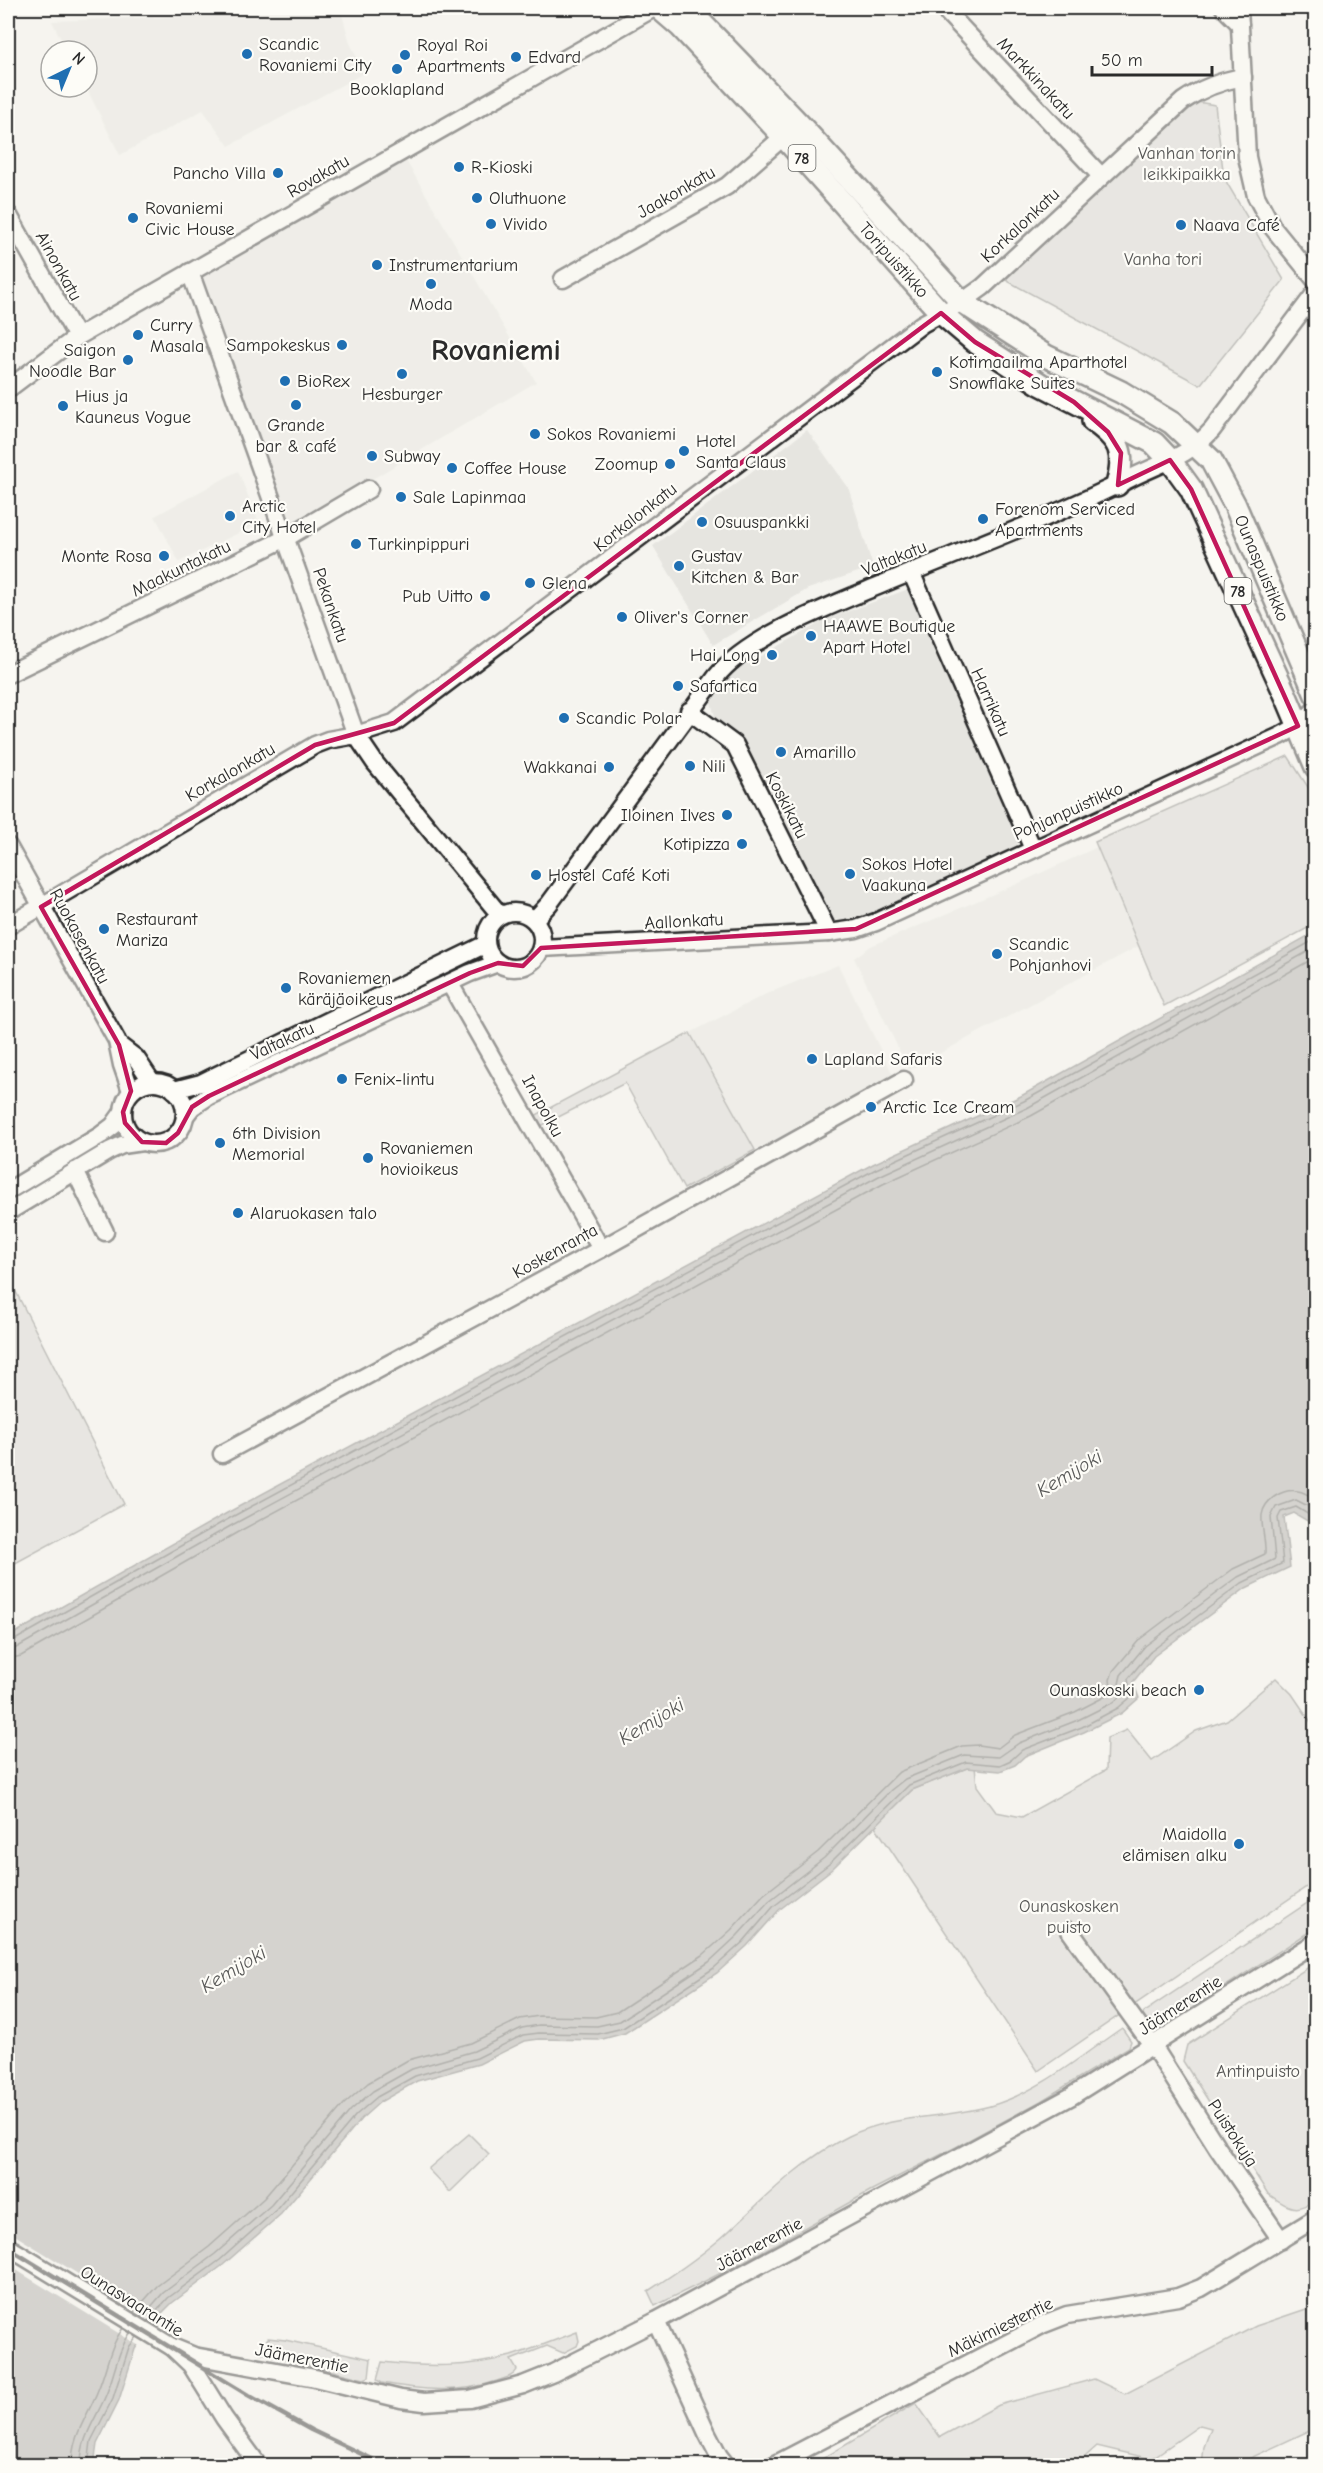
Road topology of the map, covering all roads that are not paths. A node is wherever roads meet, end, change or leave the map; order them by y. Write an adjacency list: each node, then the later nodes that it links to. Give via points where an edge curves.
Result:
1 (657, 8): 7 (main road, Toripuistikko / 78); 10 (street, Rovakatu)
2 (687, 8): 7 (main road, Toripuistikko / 78)
3 (943, 8): 8 (street, Markkinakatu)
4 (1224, 8): 5 (street)
5 (1239, 16): 6 (street)
6 (1243, 77): 8 (street, Korkalonkatu, via 1221,81 1192,95); 12 (street, via 1247,157 1256,196 1273,228)
7 (791, 130): 11 (street, Jaakonkatu, via 727,186); 14 (main road, Toripuistikko / 78); 15 (main road, Toripuistikko / 78)
8 (1101, 176): 14 (street, Korkalonkatu)
9 (8, 214): 16 (street, Ainonkatu)
10 (190, 272): 16 (street, Rovakatu); 23 (street, Pekankatu)
11 (563, 279)
12 (1316, 281)
13 (1316, 292): 19 (street, Valtakatu)
14 (962, 302): 15 (street, Korkalonkatu); 19 (main road, Toripuistikko / 78, via 1046,356 1121,392 1173,423)
15 (941, 313): 18 (main road, Toripuistikko / 78, via 975,342); 30 (street, Korkalonkatu, via 394,723)
16 (77, 337): 17 (street, Rovakatu)
17 (8, 389)
18 (1074, 402): 20 (main road, Toripuistikko / 78, via 1154,443); 21 (main road, via 1117,442 1122,460)
19 (1198, 446): 20 (street, Valtakatu); 26 (main road, Ounaspuistikko / 78, via 1219,472 1235,505)
20 (1170, 460): 21 (street, Valtakatu); 29 (main road, Ounaspuistikko / 78, via 1191,489)
21 (1117, 485): 24 (street, Valtakatu)
22 (369, 489): 23 (street, Maakuntakatu)
23 (286, 538): 25 (street, Maakuntakatu); 30 (street, Pekankatu)
24 (911, 572): 28 (street, Valtakatu, via 818,611 739,653); 33 (street, Harrikatu)
25 (8, 674)
26 (1316, 695)
27 (1316, 709): 29 (street, Pohjanpuistikko)
28 (689, 711): 36 (street, Valtakatu); 38 (street, Koskikatu, via 735,746)
29 (1298, 726): 31 (main road, Ounaspuistikko / 78); 33 (street, Pohjanpuistikko)
30 (356, 735): 34 (street, Korkalonkatu, via 315,745); 35 (street, Pekankatu)
31 (1316, 767)
32 (8, 846): 34 (street, Ruokasenkatu)
33 (1033, 849): 38 (street, Pohjanpuistikko, via 876,922)
34 (40, 906): 37 (street, Korkalonkatu); 43 (street, Ruokasenkatu)
35 (500, 915): 36 (street, via 518,912); 39 (street, via 488,927)
36 (534, 920): 40 (street, via 541,933)
37 (8, 926)
38 (829, 933): 40 (street, Aallonkatu)
39 (486, 944): 41 (street); 46 (street, Valtakatu, via 201,1083)
40 (541, 948): 41 (street, via 523,966)
41 (498, 963): 42 (street, Valtakatu)
42 (450, 984): 49 (street, Valtakatu, via 209,1096); 55 (street, Inapolku)
43 (119, 1045): 45 (street, Ruokasenkatu, via 136,1058); 47 (street, Ruokasenkatu)
44 (904, 1080): 55 (street, Koskenranta)
45 (152, 1082): 46 (street); 47 (street)
46 (174, 1089): 49 (street, via 183,1102)
47 (131, 1091): 48 (street)
48 (123, 1112): 50 (street, via 124,1123); 52 (street, via 101,1135)
49 (185, 1116): 50 (street, via 178,1133 166,1143)
50 (142, 1142): 51 (street, via 122,1144)
51 (75, 1171): 53 (street); 54 (street)
52 (8, 1191)
53 (8, 1212)
54 (105, 1232)
55 (601, 1249): 56 (street, Koskenranta)
56 (222, 1454)
57 (1070, 1931): 59 (street, Puistokuja)
58 (1316, 1942): 59 (street, Jäämerentie)
59 (1153, 2046): 61 (street, Puistokuja); 63 (street, Jäämerentie, via 981,2147)
60 (1316, 2217): 61 (street, Mäkimiestentie)
61 (1281, 2240): 69 (street, Mäkimiestentie, via 1201,2288 1178,2297 1067,2315 1044,2324)
62 (8, 2247): 64 (street, Ounasvaarantie)
63 (656, 2322): 65 (street, Jäämerentie, via 543,2377 494,2393 446,2402 401,2399); 68 (street, via 718,2456)
64 (172, 2347): 65 (street, Jäämerentie, via 194,2356); 66 (street, Ounasvaarantie, via 191,2365)
65 (228, 2362): 66 (street, via 213,2378)
66 (212, 2400): 67 (street, Ounasvaarantie)
67 (259, 2466)
68 (727, 2466)
69 (772, 2466)

